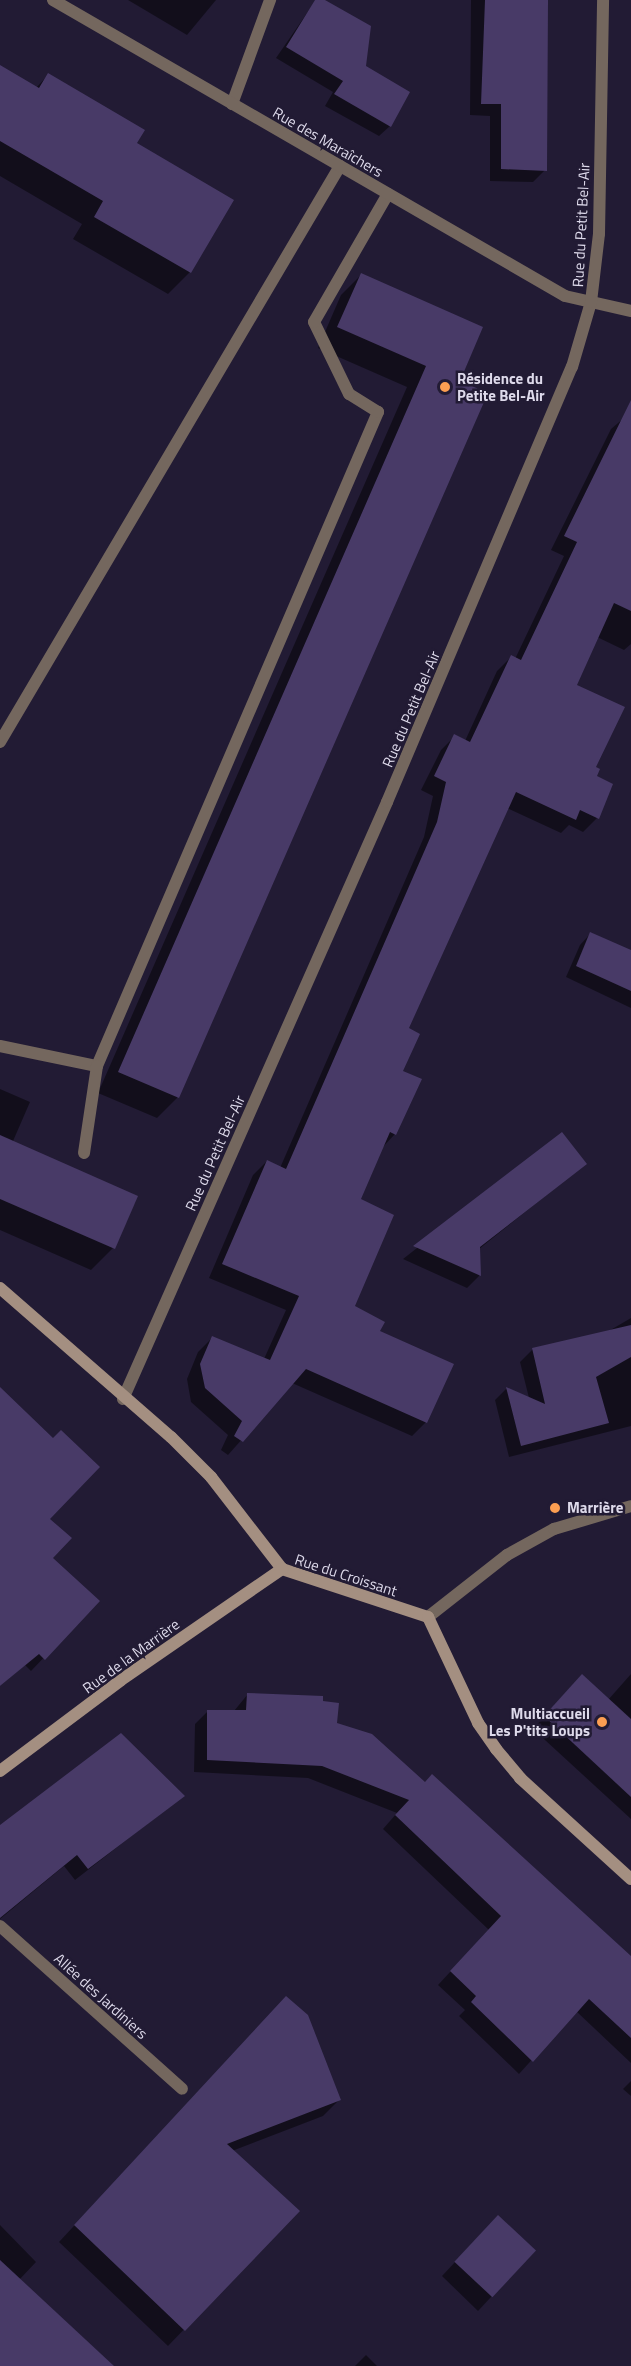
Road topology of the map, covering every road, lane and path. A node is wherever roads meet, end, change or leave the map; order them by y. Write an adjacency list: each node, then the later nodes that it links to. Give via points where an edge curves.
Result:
1 (53, 0): 4 (street, Rue des Maraîchers)
2 (270, 0): 4 (street)
3 (603, 0): 7 (street, Rue du Petit Bel-Air, via 599,234)
4 (232, 104): 5 (street, Rue des Maraîchers)
5 (340, 166): 6 (street, Rue des Maraîchers); 9 (street)
6 (388, 194): 7 (street, Rue des Maraîchers, via 565,296); 11 (street, via 314,322 349,394 378,412)
7 (591, 302): 8 (street, Rue des Maraîchers); 14 (street, Rue du Petit Bel-Air, via 572,367 475,597)
8 (631, 311)
9 (0, 742)
10 (0, 1046): 11 (street)
11 (97, 1066): 12 (street)
12 (84, 1153)
13 (0, 1288): 14 (street, Rue du Croissant)
14 (123, 1399): 16 (street, Rue du Croissant, via 171,1437 211,1478)
15 (631, 1506): 17 (street, via 554,1529 507,1555)
16 (282, 1569): 17 (street, Rue du Croissant); 18 (street, Rue de la Marrière, via 121,1680)
17 (428, 1617): 19 (street, via 478,1724 496,1749 520,1778)
18 (0, 1771)
19 (631, 1879)
20 (0, 1926): 21 (street, Allée des Jardiniers)
21 (182, 2089)

